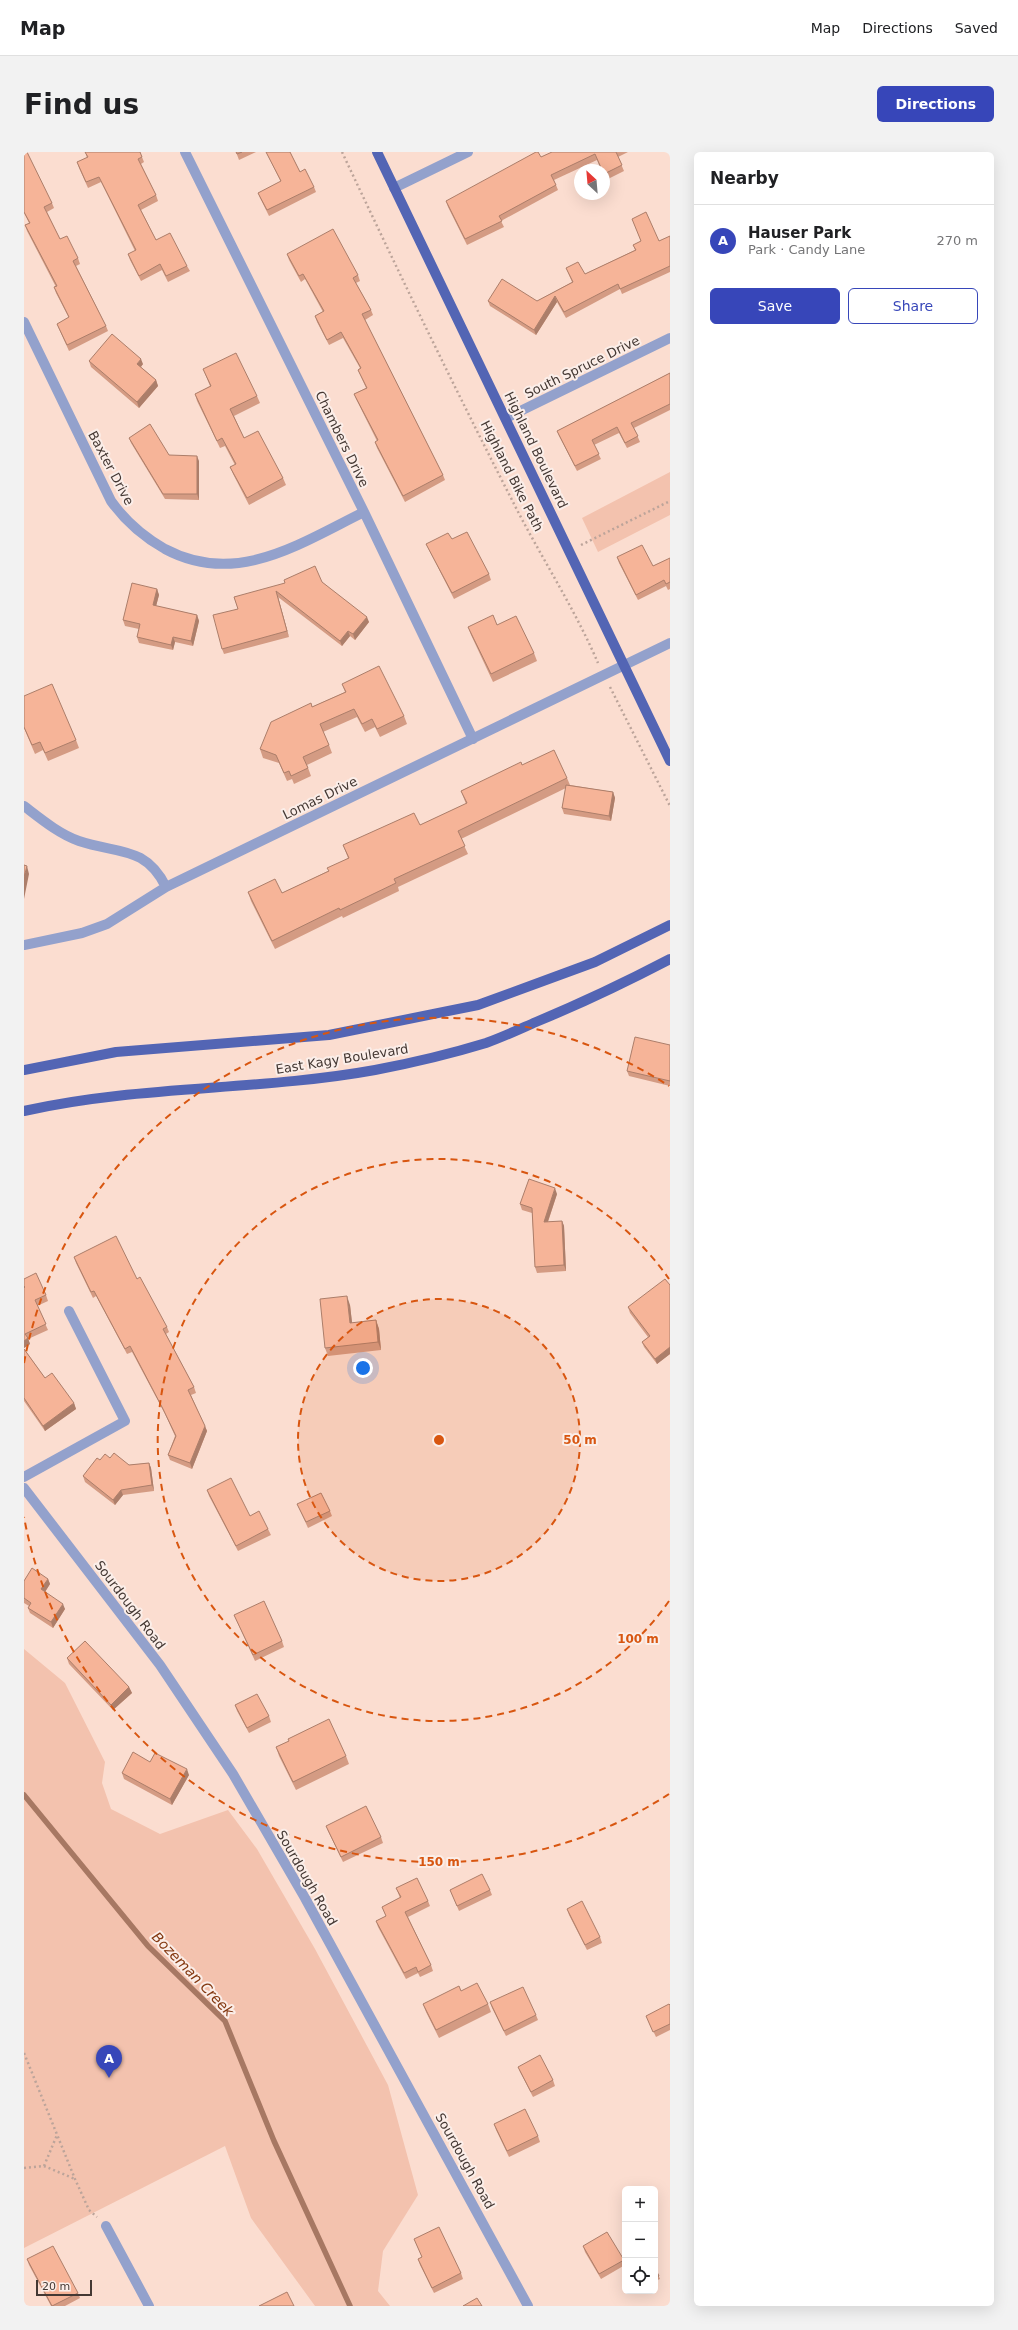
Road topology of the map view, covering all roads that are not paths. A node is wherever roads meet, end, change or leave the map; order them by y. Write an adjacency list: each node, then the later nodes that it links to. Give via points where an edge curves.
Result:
1 (185, 152): 8 (street, Chambers Drive)
2 (377, 152): 4 (main road, Highland Boulevard)
3 (468, 152): 4 (street)
4 (394, 188): 7 (main road, Highland Boulevard)
5 (24, 322): 8 (street, Baxter Drive, via 111,501 125,520 145,538 175,554 204,563 226,565 253,561 286,550)
6 (670, 338): 7 (street, South Spruce Drive)
7 (506, 418): 10 (main road, Highland Boulevard)
8 (364, 512): 11 (street, Chambers Drive)
9 (670, 642): 10 (street, Lomas Drive)
10 (624, 664): 11 (street, Lomas Drive); 12 (main road, Highland Boulevard)
11 (473, 739): 14 (street, Lomas Drive)
12 (670, 761)
13 (24, 806): 14 (street, via 49,825 77,841 127,852 147,861 160,874)
14 (166, 887): 16 (street, Lomas Drive, via 107,924 82,933)
15 (670, 925): 18 (main road, East Kagy Boulevard, via 595,962 478,1005 329,1035 116,1052)
16 (24, 945)
17 (670, 959): 19 (main road, East Kagy Boulevard, via 582,1003 488,1042 435,1057 374,1070 278,1083 215,1086 84,1100)
18 (24, 1070)
19 (24, 1111)
20 (69, 1311): 21 (street, via 125,1421)
21 (24, 1477)
22 (24, 1488): 25 (street, Sourdough Road, via 160,1665 233,1774 305,1898)
23 (106, 2226): 24 (street)
24 (149, 2306)
25 (528, 2306)

